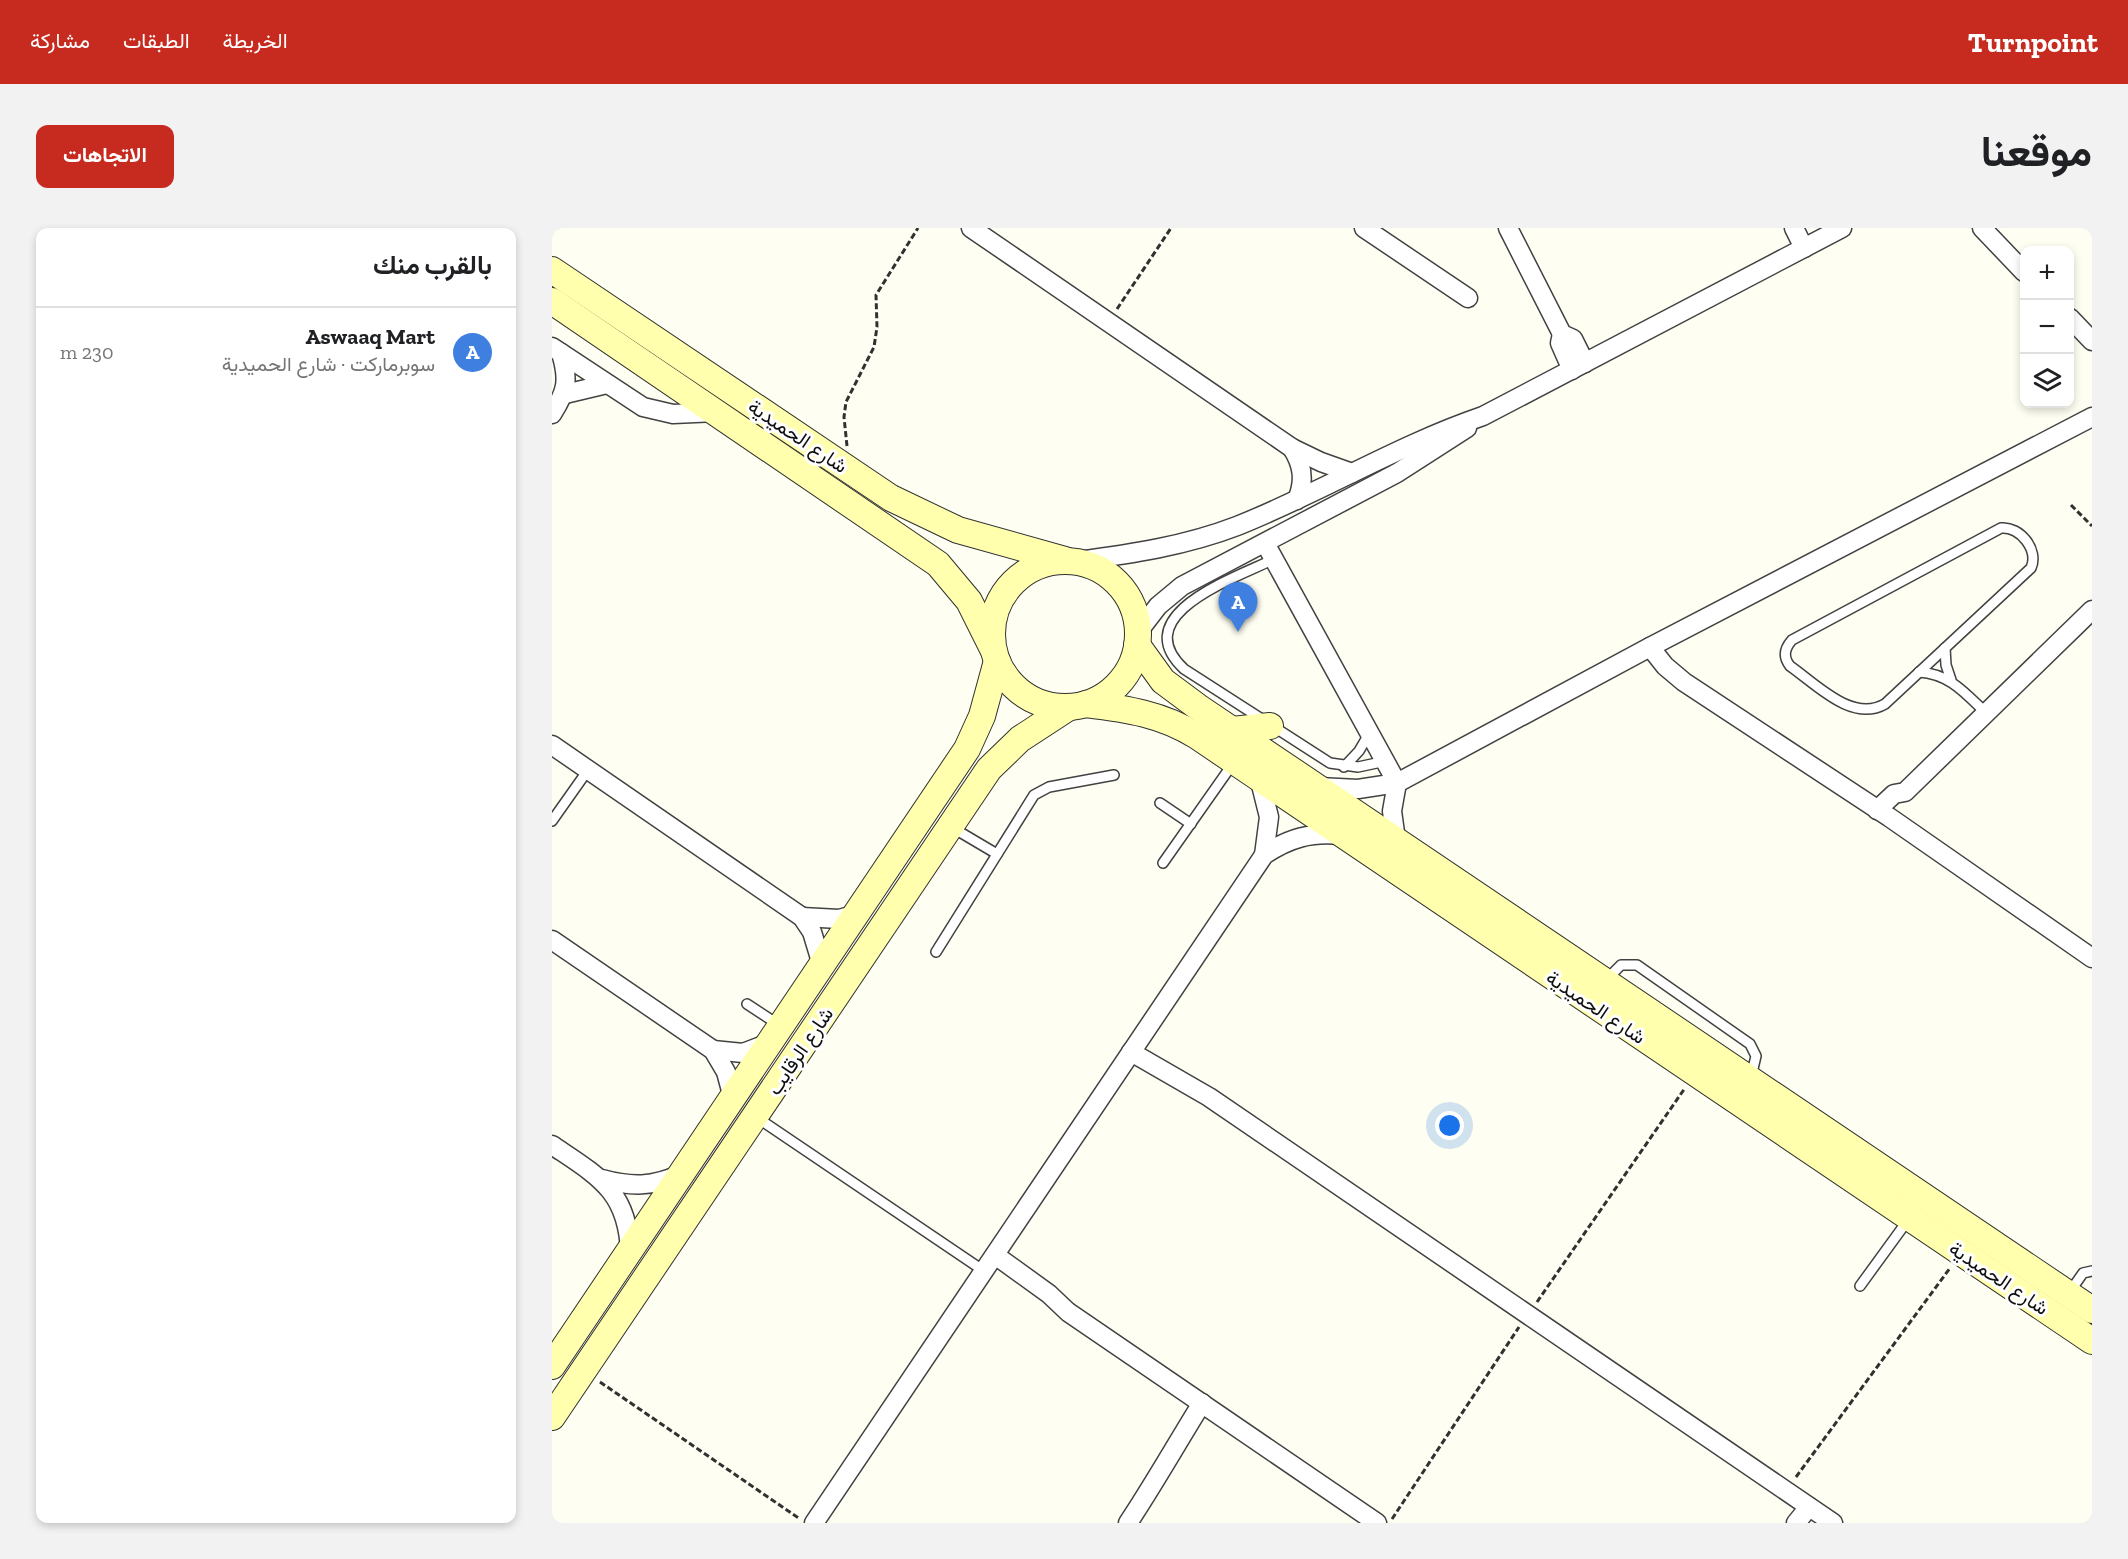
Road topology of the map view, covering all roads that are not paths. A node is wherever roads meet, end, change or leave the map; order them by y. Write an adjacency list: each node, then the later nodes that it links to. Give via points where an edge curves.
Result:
1 (971, 228): 22 (street)
2 (1364, 228): 10 (street)
3 (1508, 228): 15 (street, via 1563,334 1560,343)
4 (1794, 228): 7 (street)
5 (1842, 228): 7 (street)
6 (1982, 228): 8 (street)
7 (1804, 248): 15 (street)
8 (2020, 267)
9 (552, 270): 26 (street, شارع الحميدية, via 891,498 976,536)
10 (1468, 298)
11 (552, 301): 18 (street, شارع الحميدية)
12 (2074, 322): 13 (street)
13 (2092, 341)
14 (556, 350): 16 (street); 17 (street, via 566,374)
15 (1578, 367): 20 (street)
16 (606, 384): 17 (street); 18 (street, via 658,412)
17 (565, 394): 19 (street)
18 (717, 412): 31 (street, شارع الحميدية, via 938,564 969,601)
19 (552, 414)
20 (1483, 416): 23 (street); 25 (street)
21 (2092, 417): 29 (street)
22 (1292, 448): 23 (street); 24 (street, via 1302,468)
23 (1352, 473): 24 (street)
24 (1297, 500): 26 (street, via 1182,543)
25 (1270, 551): 28 (street, via 1182,586 1158,606); 36 (lane, via 1187,603 1171,622 1168,639 1173,656 1184,669); 38 (street)
26 (1071, 561): 28 (street, via 1101,569 1120,585 1133,607); 31 (street, via 1052,561 1028,570 1008,587 993,623)
27 (2092, 610): 35 (street)
28 (1138, 638): 34 (street, via 1124,677 1107,693); 37 (street, شارع الحميدية, via 1172,689)
29 (1650, 647): 46 (street); 49 (street, via 1684,682)
30 (1945, 648): 32 (lane); 32 (lane, via 2031,568 2032,550 2016,531 2007,527 1996,530 1792,640 1786,650 1790,666 1861,710 1885,704); 33 (lane)
31 (995, 655): 34 (street, via 1011,683 1031,699 1049,705); 58 (street, شارع الرقايب, via 982,716 967,749)
32 (1919, 672): 33 (lane)
33 (1951, 680): 35 (lane)
34 (1078, 705): 41 (street, شارع الحميدية, via 1161,717); 52 (street, شارع الرقايب, via 1020,739 998,759)
35 (1986, 713): 49 (street, via 1905,792 1894,794)
36 (1270, 726): 37 (street); 42 (lane, via 1317,757)
37 (1232, 730): 47 (street, شارع الحميدية)
38 (1370, 732): 40 (street); 42 (lane)
39 (552, 745): 43 (street)
40 (1386, 761): 42 (lane); 46 (street)
41 (1234, 762): 45 (street, شارع الحميدية); 51 (lane)
42 (1344, 767)
43 (588, 770): 50 (lane); 59 (street)
44 (1114, 775): 55 (lane, via 1040,790)
45 (1260, 781): 53 (street, شارع الحميدية); 56 (street, via 1269,817)
46 (1398, 783): 47 (street, via 1358,789); 54 (street, via 1392,812)
47 (1319, 787): 54 (street, شارع الحميدية)
48 (1160, 803): 51 (lane)
49 (1883, 814): 62 (street)
50 (552, 821)
51 (1191, 824): 57 (lane)
52 (950, 827): 55 (lane); 69 (street, شارع الرقايب)
53 (1341, 835): 56 (street, via 1300,836); 73 (street, شارع الحميدية)
54 (1396, 840): 78 (street, شارع الحميدية)
55 (997, 854): 61 (lane)
56 (1264, 855): 66 (street)
57 (1163, 863)
58 (856, 914): 59 (street, via 820,920); 63 (street, شارع الرقايب)
59 (802, 917): 63 (street, via 812,932)
60 (552, 940): 67 (street)
61 (936, 952)
62 (2092, 958)
63 (822, 965): 65 (street, شارع الرقايب)
64 (747, 1004): 65 (lane)
65 (776, 1035): 67 (street, via 742,1053); 68 (street, شارع الرقايب)
66 (1135, 1047): 75 (street); 84 (street, via 1786,1491)
67 (713, 1050): 68 (street, via 726,1072)
68 (733, 1098): 71 (street, شارع الرقايب)
69 (756, 1117): 75 (lane); 83 (street, شارع الرقايب)
70 (552, 1145): 72 (street)
71 (684, 1172): 72 (street, via 644,1186); 74 (street, شارع الرقايب)
72 (602, 1179): 74 (street, via 624,1212 630,1231)
73 (1909, 1218): 77 (lane); 80 (street, شارع الحميدية)
74 (630, 1252): 81 (street, شارع الرقايب)
75 (988, 1264): 82 (street, via 1049,1294 1068,1312); 85 (street)
76 (2092, 1271): 78 (lane, via 2083,1273)
77 (1860, 1286)
78 (2068, 1294): 79 (street, شارع الحميدية)
79 (2092, 1310)
80 (2092, 1341)
81 (552, 1366)
82 (1207, 1407): 86 (street, via 1169,1455); 87 (street)
83 (552, 1417)
84 (1818, 1517): 88 (street)
85 (814, 1523)
86 (1128, 1523)
87 (1377, 1523)
88 (1796, 1523)

